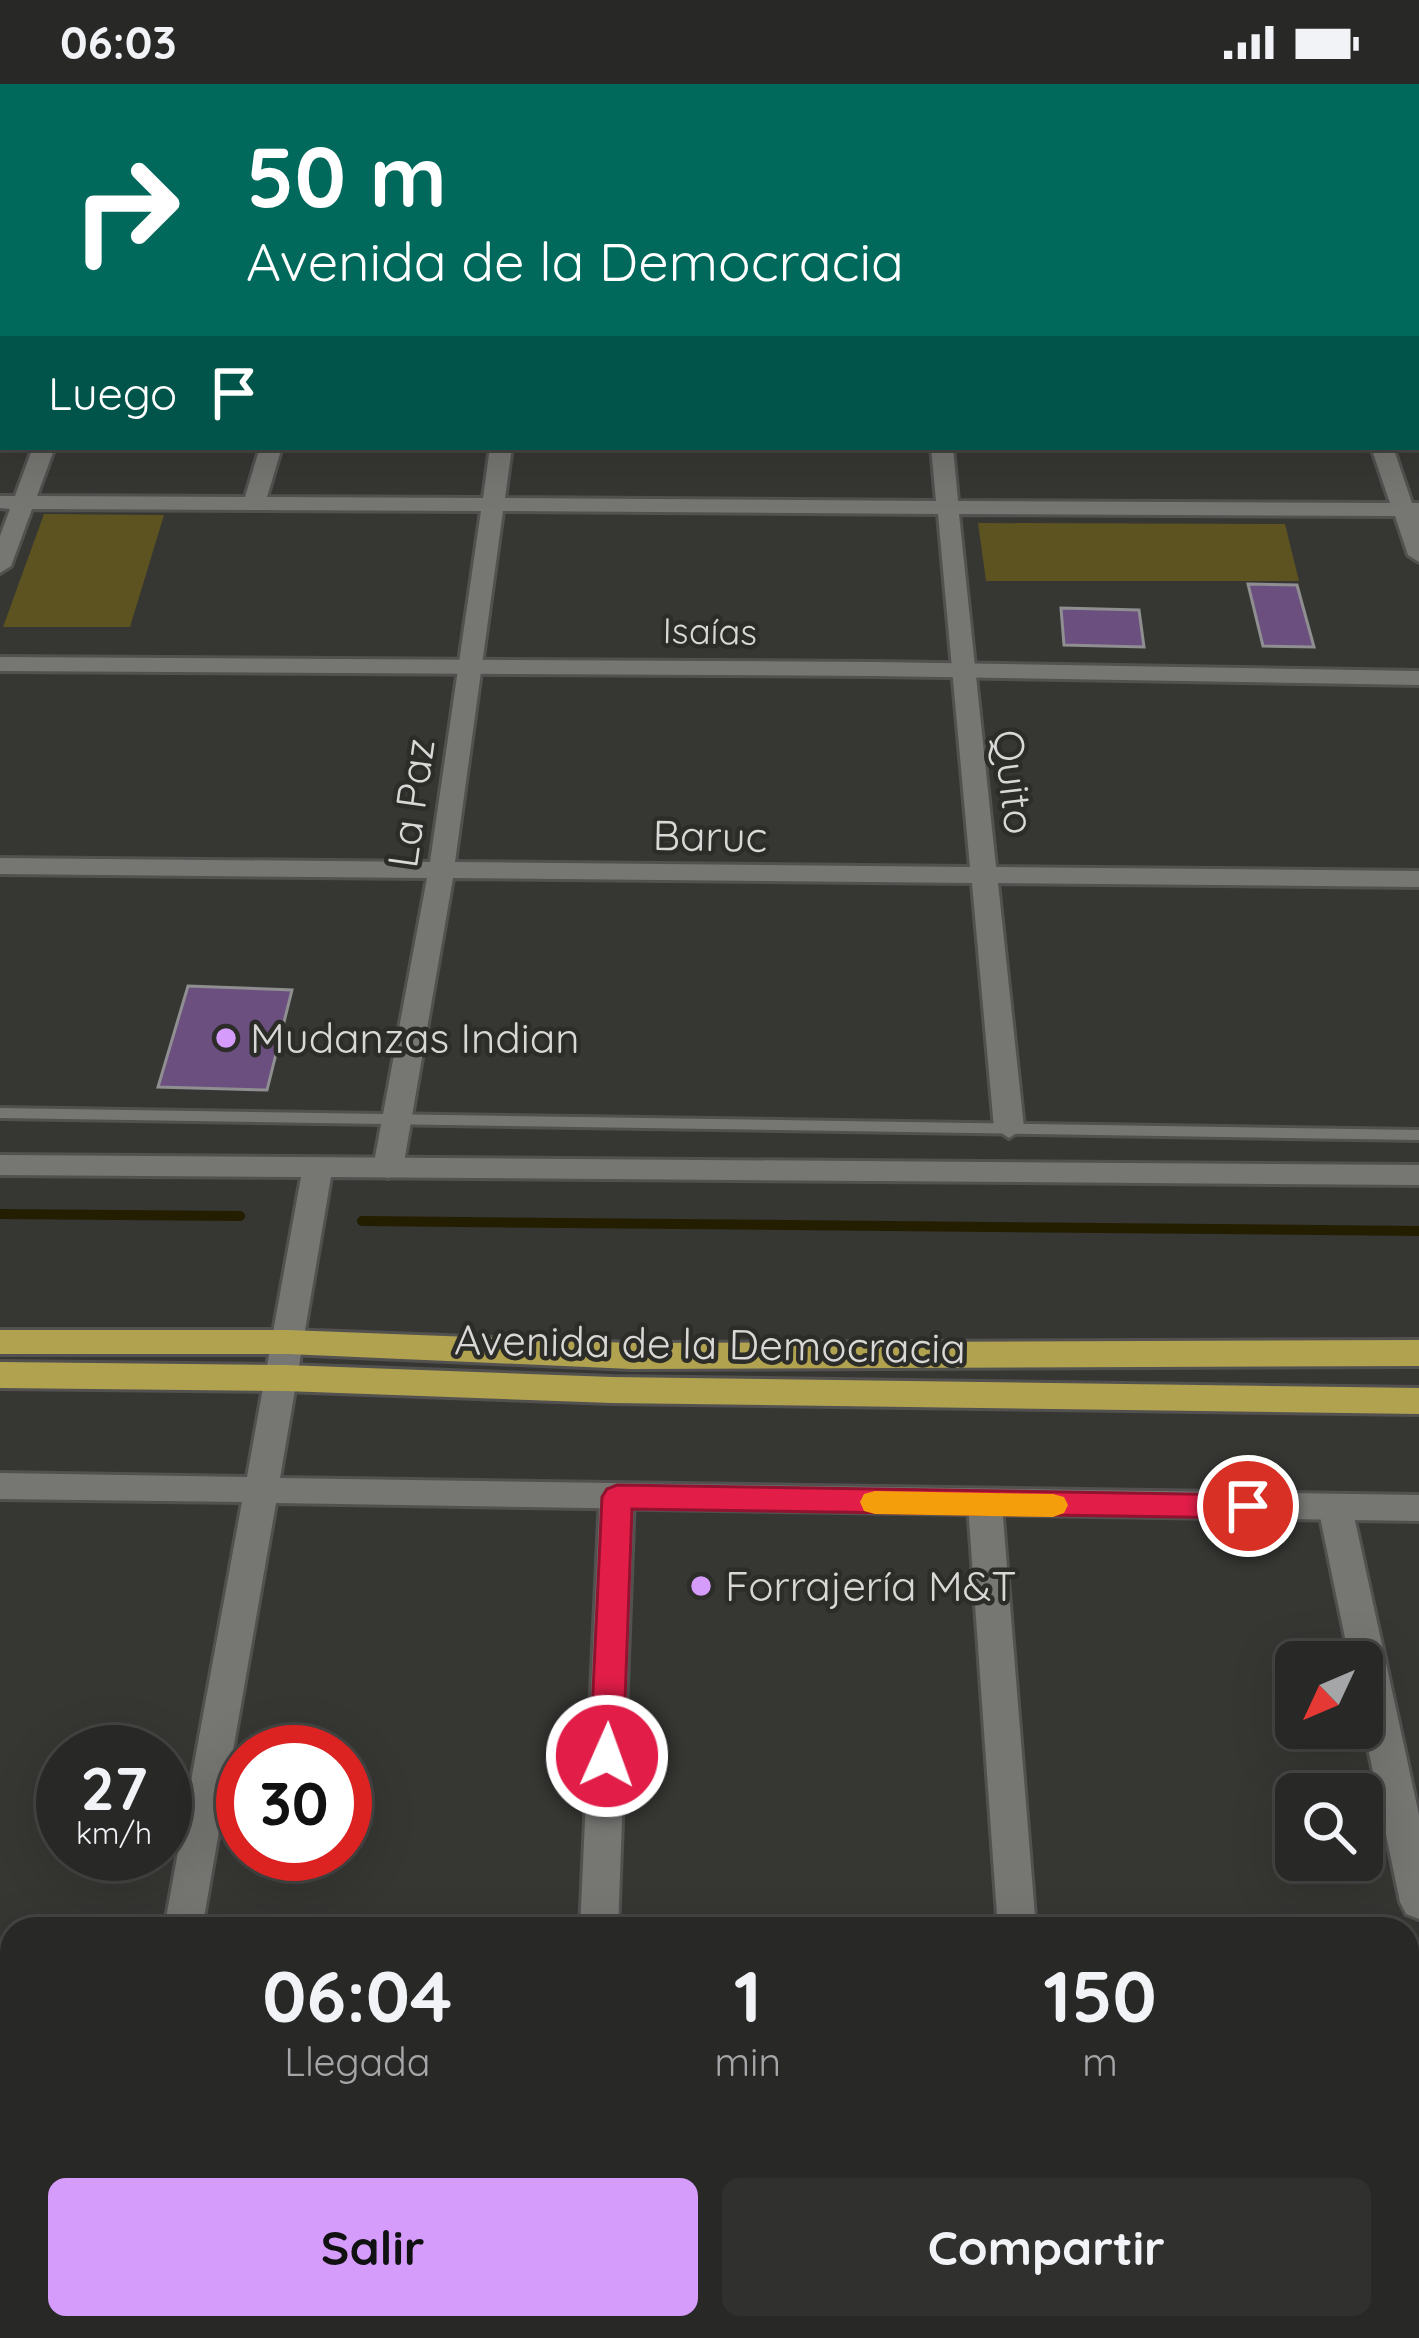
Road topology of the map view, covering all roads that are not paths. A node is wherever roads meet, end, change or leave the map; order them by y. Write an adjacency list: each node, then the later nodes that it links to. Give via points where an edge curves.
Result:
1 (42, 450): 6 (street)
2 (270, 450): 7 (street)
3 (501, 450): 8 (street, La Paz)
4 (942, 450): 9 (street, Quito)
5 (1383, 450): 10 (street)
6 (12, 502): 7 (street); 12 (street)
7 (256, 502): 8 (street)
8 (495, 502): 9 (street); 14 (street, La Paz)
9 (948, 505): 10 (street); 15 (street, Quito)
10 (1412, 510): 11 (street)
11 (1419, 555)
12 (0, 566)
13 (0, 664): 14 (street, Isaías)
14 (469, 665): 15 (street, Isaías); 18 (street, La Paz)
15 (961, 670): 16 (street, Isaías); 19 (street, Quito)
16 (1419, 678)
17 (0, 866): 18 (street, Baruc)
18 (441, 873): 19 (street, Baruc); 22 (street, La Paz)
19 (987, 878): 20 (street, Baruc); 23 (street, Quito)
20 (1419, 879)
21 (0, 1113): 22 (lane)
22 (398, 1116): 23 (lane); 26 (street, La Paz)
23 (1010, 1128): 24 (lane)
24 (1419, 1135)
25 (0, 1165): 27 (street)
26 (388, 1168): 27 (street); 28 (street)
27 (317, 1170): 31 (street)
28 (1419, 1175)
29 (0, 1342): 31 (highway, Avenida de la Democracia)
30 (1419, 1353): 31 (highway, Avenida de la Democracia)
31 (286, 1360): 32 (highway, Avenida de la Democracia); 33 (highway, Avenida de la Democracia, via 612,1390); 35 (street)
32 (0, 1375)
33 (1419, 1401)
34 (0, 1486): 35 (street)
35 (260, 1489): 36 (street); 41 (street)
36 (617, 1497): 37 (street); 42 (street)
37 (985, 1505): 38 (street); 43 (street)
38 (1335, 1507): 39 (street); 40 (street)
39 (1419, 1508)
40 (1419, 1902)
41 (185, 1917)
42 (600, 1917)
43 (1016, 1917)

